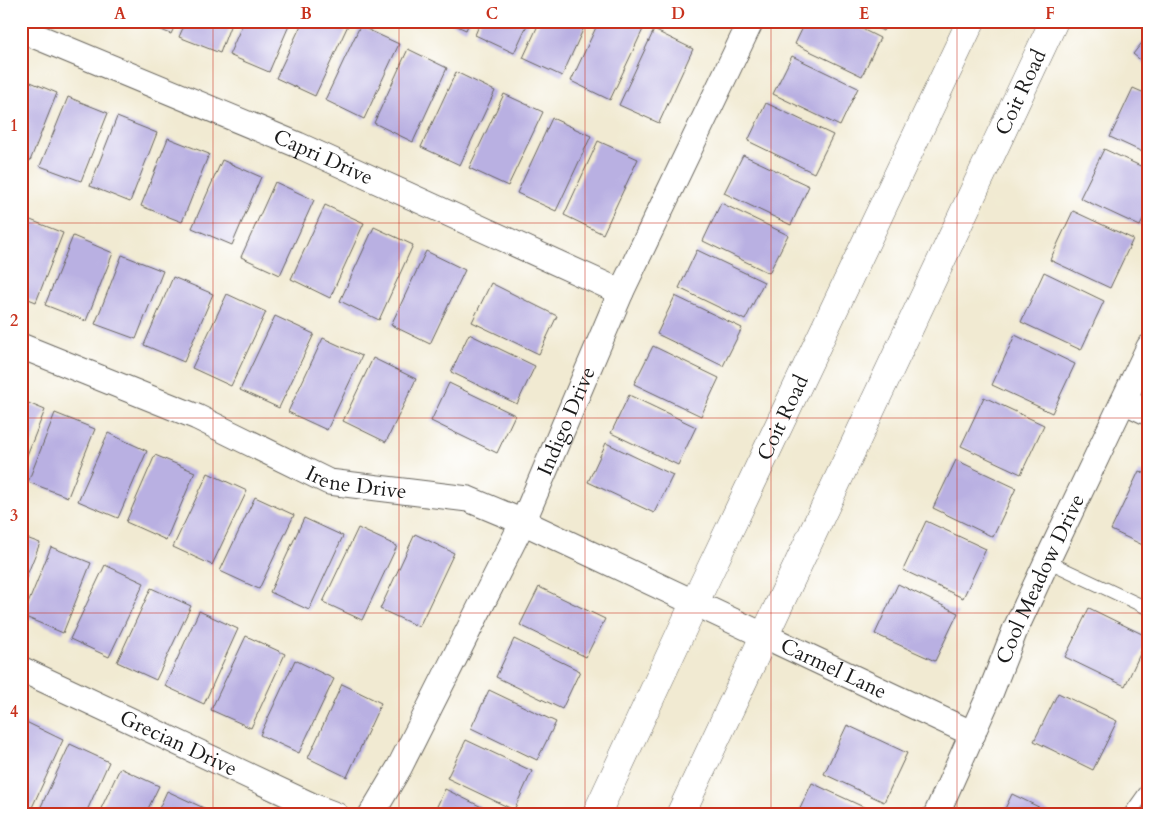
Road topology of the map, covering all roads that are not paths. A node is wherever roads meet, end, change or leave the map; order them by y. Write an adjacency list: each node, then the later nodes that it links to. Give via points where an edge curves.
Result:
1 (751, 21): 5 (street, Indigo Drive)
2 (971, 21): 12 (main road, Coit Road)
3 (1054, 21): 14 (main road, Coit Road)
4 (21, 30): 5 (street, Capri Drive, via 298,145)
5 (621, 292): 10 (street, Indigo Drive)
6 (21, 346): 10 (street, Irene Drive, via 197,417 328,482 468,499)
7 (1149, 348): 8 (street, Cool Meadow Drive)
8 (1124, 401): 9 (street); 11 (street, Cool Meadow Drive)
9 (1149, 413)
10 (523, 522): 12 (street, Irene Drive); 19 (street, Indigo Drive, via 399,768)
11 (1047, 561): 13 (lane); 16 (street, Cool Meadow Drive)
12 (695, 602): 14 (street, Carmel Lane); 20 (main road, Coit Road)
13 (1149, 609)
14 (765, 635): 16 (street, Carmel Lane); 21 (main road, Coit Road)
15 (21, 669): 18 (street, Grecian Drive)
16 (973, 734): 22 (street, Cool Meadow Drive)
17 (1149, 787): 23 (lane)
18 (336, 815)
19 (371, 815)
20 (596, 815)
21 (680, 815)
22 (936, 815)
23 (1129, 815)

